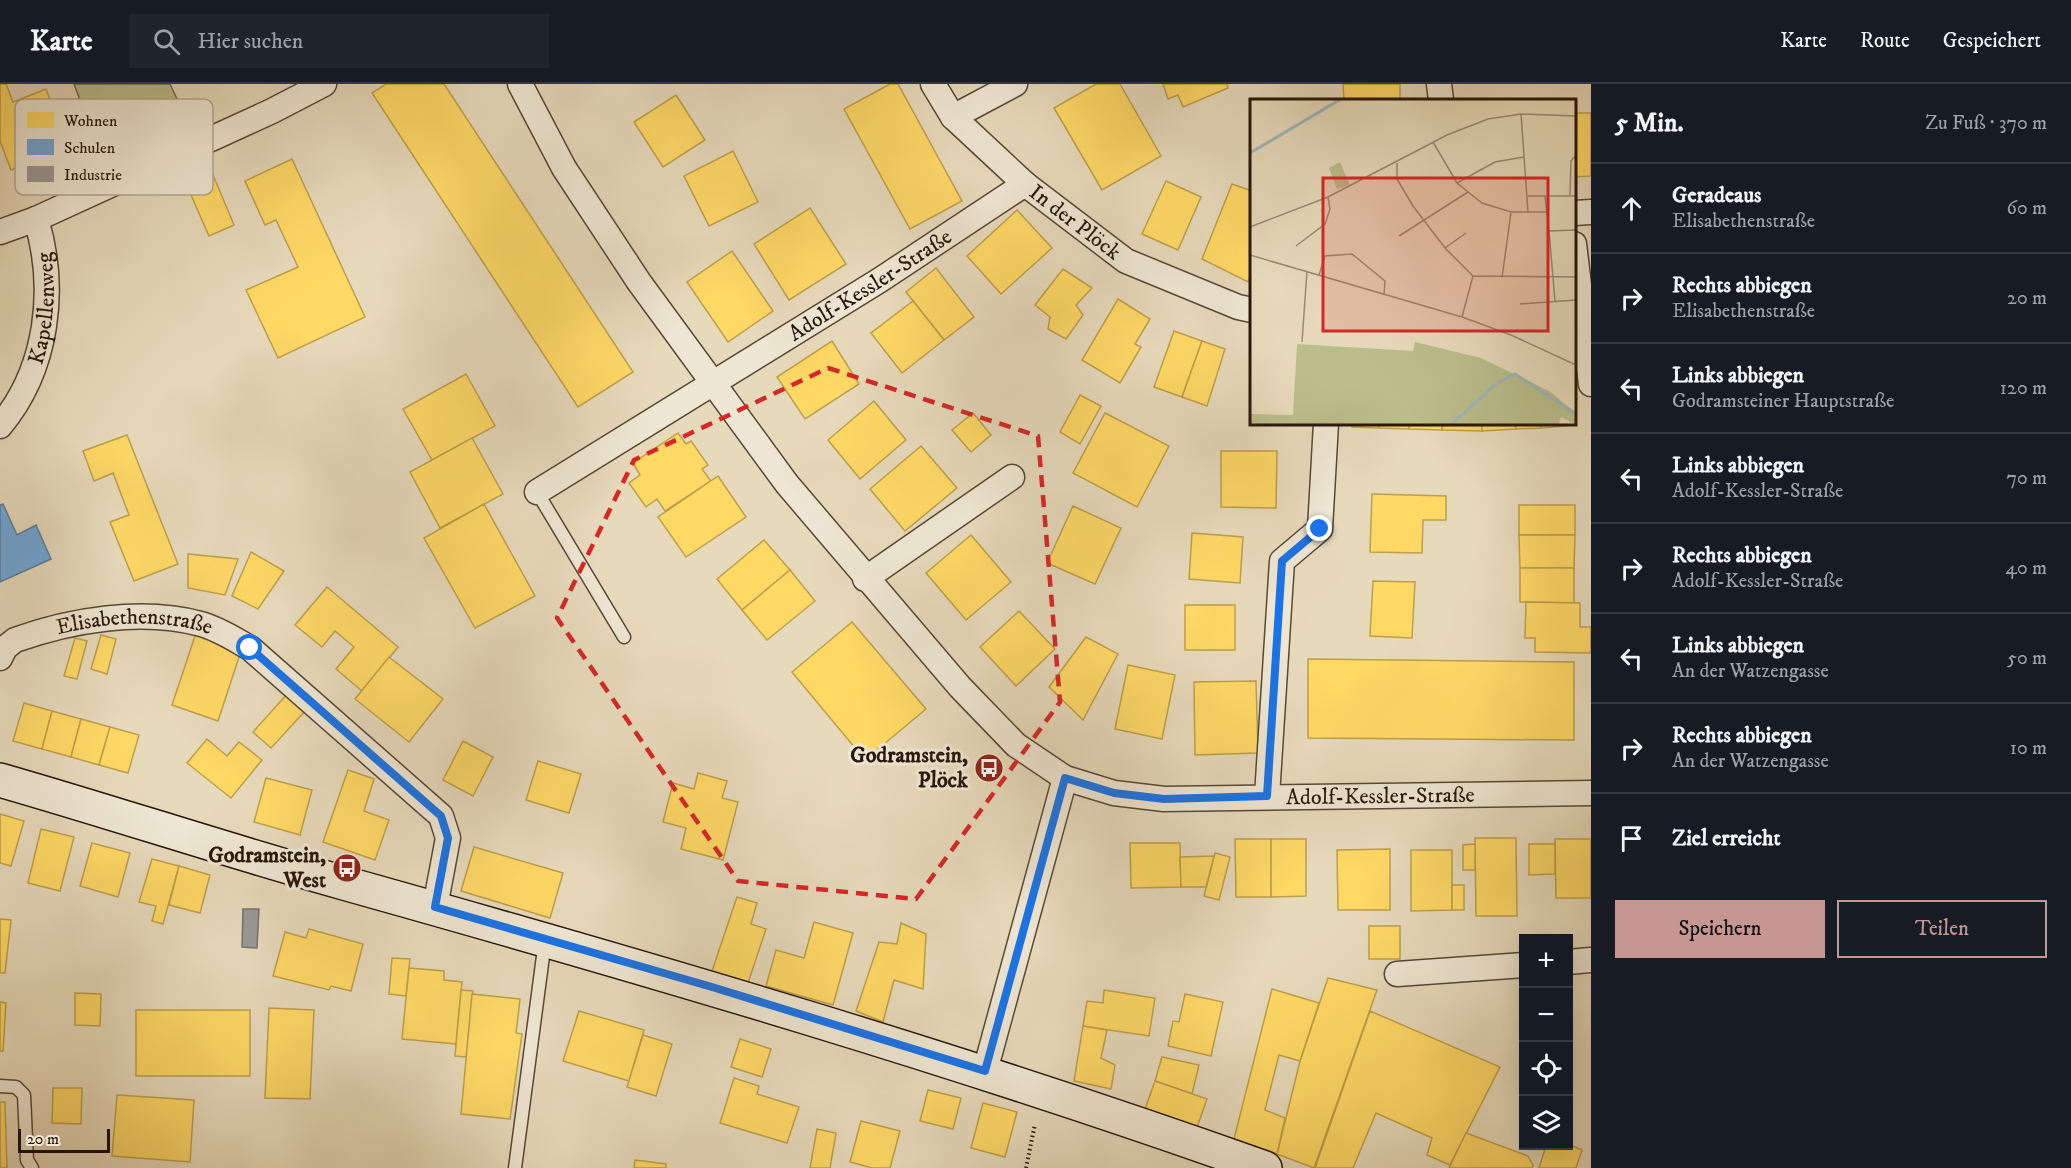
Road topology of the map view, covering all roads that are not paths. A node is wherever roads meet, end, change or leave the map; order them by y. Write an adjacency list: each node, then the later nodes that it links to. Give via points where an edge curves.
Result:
1 (324, 84): 8 (street, Kapellenweg)
2 (520, 84): 18 (street, Adolf-Kessler-Straße, via 564,168 639,282)
3 (933, 84): 7 (street, In der Plöck)
4 (1015, 84): 7 (street)
5 (1439, 84): 6 (street)
6 (1441, 99)
7 (953, 117): 9 (street, In der Plöck)
8 (213, 138)
9 (1025, 184): 16 (street, In der Plöck, via 1126,261); 18 (street, Adolf-Kessler-Straße)
10 (88, 195): 13 (street, Kapellenweg)
11 (1591, 212): 12 (street)
12 (1576, 213)
13 (36, 219): 14 (street, Kapellenweg); 21 (street, Kapellenweg, via 45,248 48,303 36,363 14,409)
14 (0, 232)
15 (1576, 265): 17 (street)
16 (1250, 310)
17 (1579, 328): 19 (street)
18 (713, 383): 23 (street, Adolf-Kessler-Straße); 24 (street, Adolf-Kessler-Straße, via 786,484)
19 (1591, 384)
20 (1326, 424): 30 (street, via 1320,529 1282,561)
21 (0, 426)
22 (1012, 477): 24 (street)
23 (537, 492): 25 (lane)
24 (866, 579): 27 (street, Adolf-Kessler-Straße, via 1016,745)
25 (624, 637)
26 (0, 658): 31 (street, Elisabethenstraße, via 15,640 90,621 180,620 224,632 250,648 441,816 448,838)
27 (1065, 778): 30 (street, Adolf-Kessler-Straße, via 1114,793 1164,799); 37 (street)
28 (0, 780): 31 (main road, via 342,883)
29 (1591, 793): 30 (street, Adolf-Kessler-Straße)
30 (1267, 796)
31 (435, 907): 32 (main road)
32 (545, 940): 37 (main road); 40 (lane)
33 (1591, 960): 34 (street)
34 (1573, 962)
35 (1519, 965): 36 (street)
36 (1397, 974)
37 (985, 1071): 41 (main road)
38 (0, 1086): 39 (lane, via 16,1087 24,1095 27,1160)
39 (32, 1168)
40 (515, 1168)
41 (1265, 1168)

